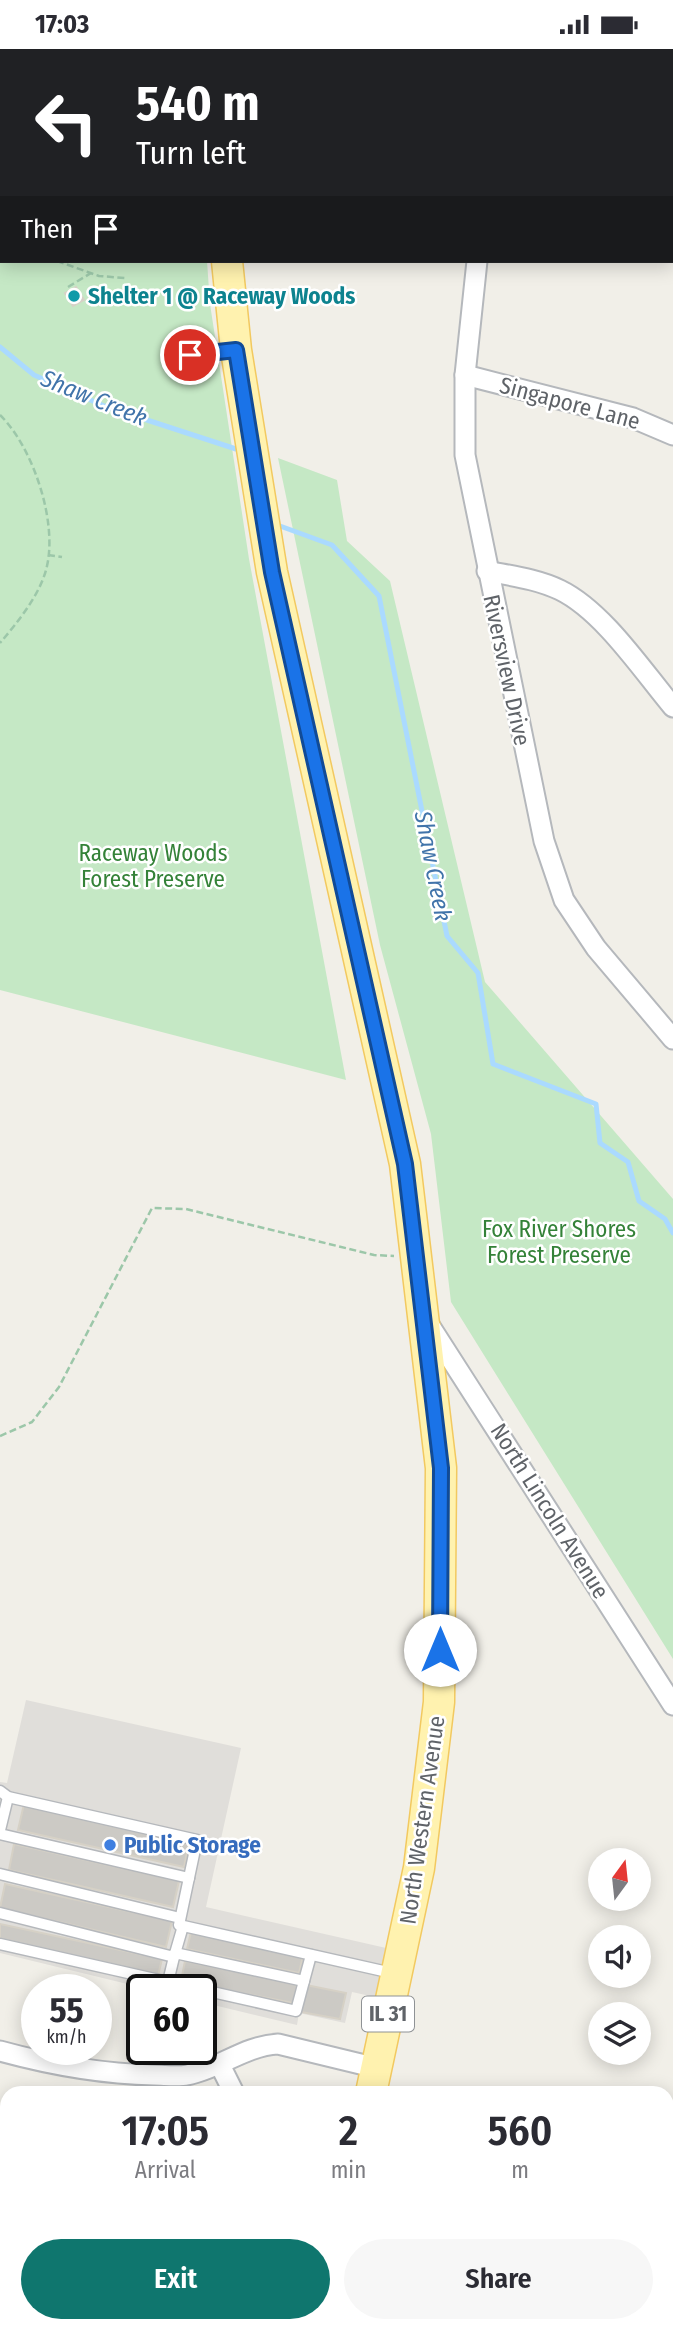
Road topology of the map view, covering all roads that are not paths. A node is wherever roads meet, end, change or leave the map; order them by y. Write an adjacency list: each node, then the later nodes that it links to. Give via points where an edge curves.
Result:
1 (227, 263): 3 (main road, North Western Avenue / IL 31)
2 (477, 263): 5 (street, Riversview Drive)
3 (236, 350): 4 (lane); 10 (main road, North Western Avenue / IL 31, via 272,572 405,1164)
4 (190, 355)
5 (465, 375): 6 (street, Singapore Lane, via 633,418); 7 (street, Riversview Drive, via 465,455)
6 (673, 435)
7 (486, 571): 8 (street, via 562,591 594,615); 9 (street, Riversview Drive, via 544,841 564,900 596,947)
8 (673, 707)
9 (673, 1039)
10 (425, 1319): 11 (street, North Lincoln Avenue); 23 (main road, North Western Avenue / IL 31, via 441,1468 439,1702 418,1868)
11 (673, 1705)
12 (4, 1794): 13 (lane); 15 (lane, via 197,1840)
13 (0, 1832): 15 (lane)
14 (0, 1874): 17 (lane)
15 (189, 1878): 17 (lane)
16 (0, 1913): 19 (lane)
17 (181, 1922): 19 (lane); 20 (lane)
18 (0, 1944): 21 (lane)
19 (175, 1955): 22 (lane); 24 (lane)
20 (311, 1955): 23 (lane); 24 (lane)
21 (133, 1974)
22 (171, 1974)
23 (396, 1974): 28 (main road, North Western Avenue / IL 31)
24 (303, 1981): 25 (lane, via 296,2011)
25 (217, 1993)
26 (0, 2051): 27 (street, via 56,2066 126,2075 186,2075)
27 (220, 2064): 28 (street, via 261,2045 278,2044); 29 (street)
28 (374, 2080)
29 (231, 2086)

